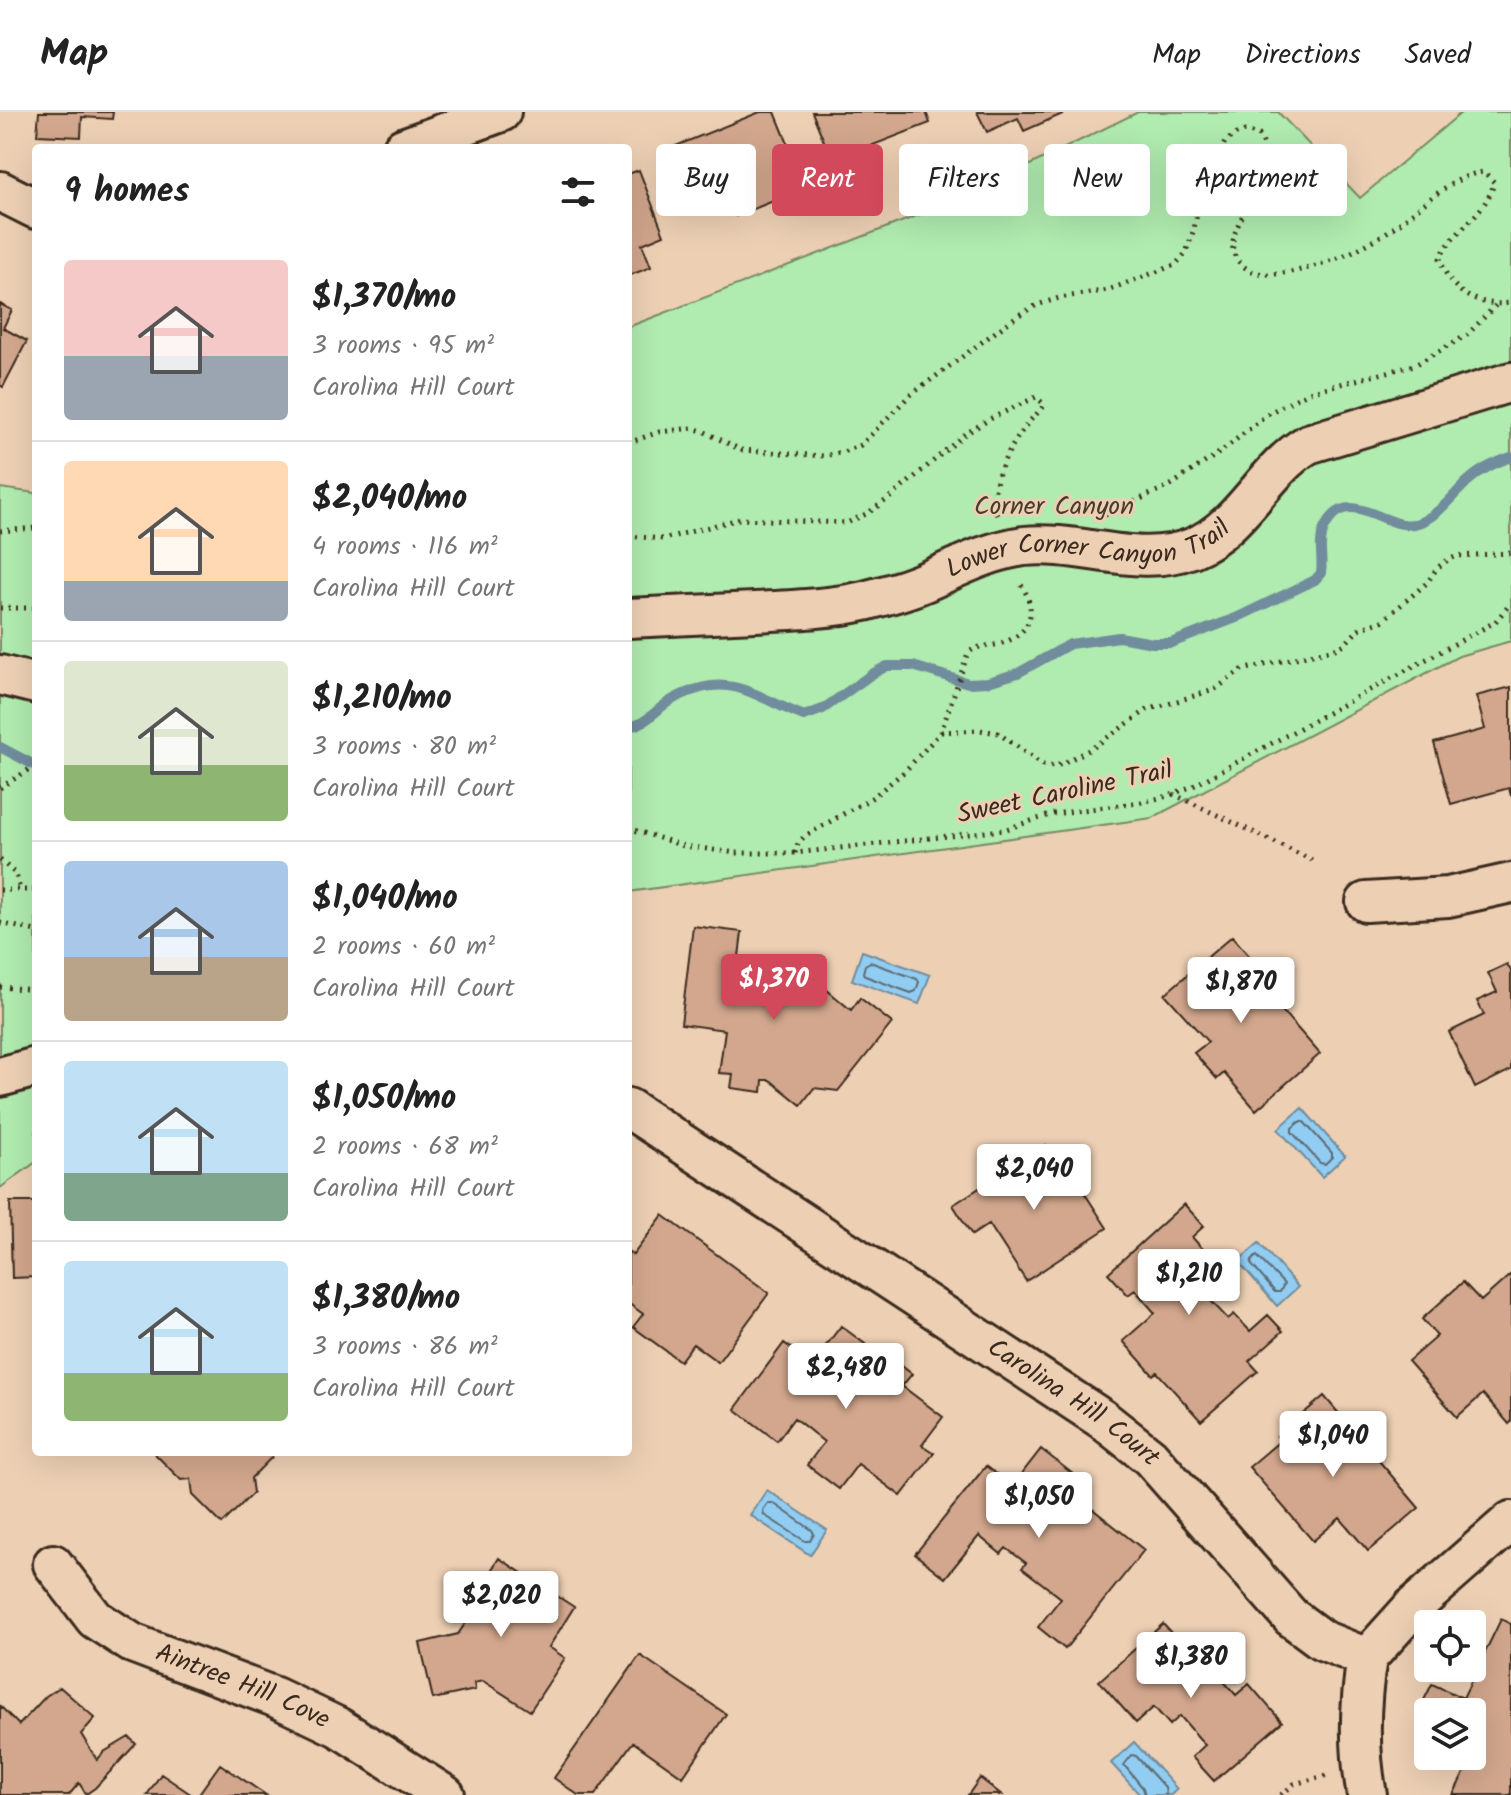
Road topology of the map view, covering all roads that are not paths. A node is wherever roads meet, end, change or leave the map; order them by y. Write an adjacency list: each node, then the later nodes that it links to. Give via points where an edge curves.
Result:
1 (501, 112): 2 (street)
2 (414, 144)
3 (0, 191): 4 (street)
4 (32, 207)
5 (1511, 382): 6 (street, Lower Corner Canyon Trail, via 1308,444 1284,461 1231,522 1194,547 1158,556 1016,547 859,602)
6 (632, 618)
7 (0, 675): 8 (street)
8 (32, 683)
9 (1511, 883): 10 (street, via 1448,897)
10 (1366, 902)
11 (32, 1068): 12 (street)
12 (0, 1077)
13 (632, 1111): 16 (street, Carolina Hill Court, via 1102,1419 1150,1457 1291,1617 1322,1640)
14 (1511, 1521): 16 (street, via 1413,1607)
15 (53, 1564): 18 (street, Aintree Hill Cove, via 95,1619 132,1643 338,1727)
16 (1367, 1658): 17 (street, via 1360,1763)
17 (1352, 1784)
18 (445, 1795)

